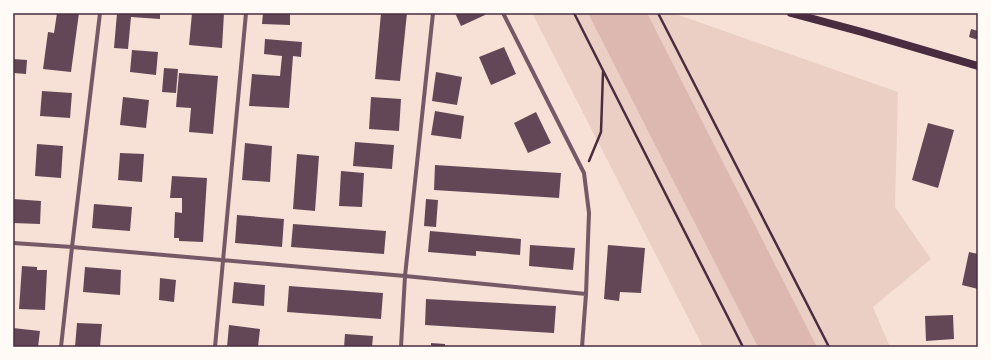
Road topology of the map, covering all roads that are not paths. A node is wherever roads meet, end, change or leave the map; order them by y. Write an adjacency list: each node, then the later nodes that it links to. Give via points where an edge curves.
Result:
1 (100, 13): 8 (street)
2 (246, 13): 9 (street)
3 (433, 13): 10 (street)
4 (503, 13): 11 (street, via 584,173 590,213)
5 (791, 13): 6 (main road)
6 (978, 66)
7 (13, 243): 8 (street)
8 (72, 247): 9 (street); 12 (street)
9 (224, 260): 10 (street); 13 (street)
10 (405, 276): 11 (street); 14 (street)
11 (586, 294): 15 (street)
12 (61, 347)
13 (215, 347)
14 (401, 347)
15 (582, 347)

